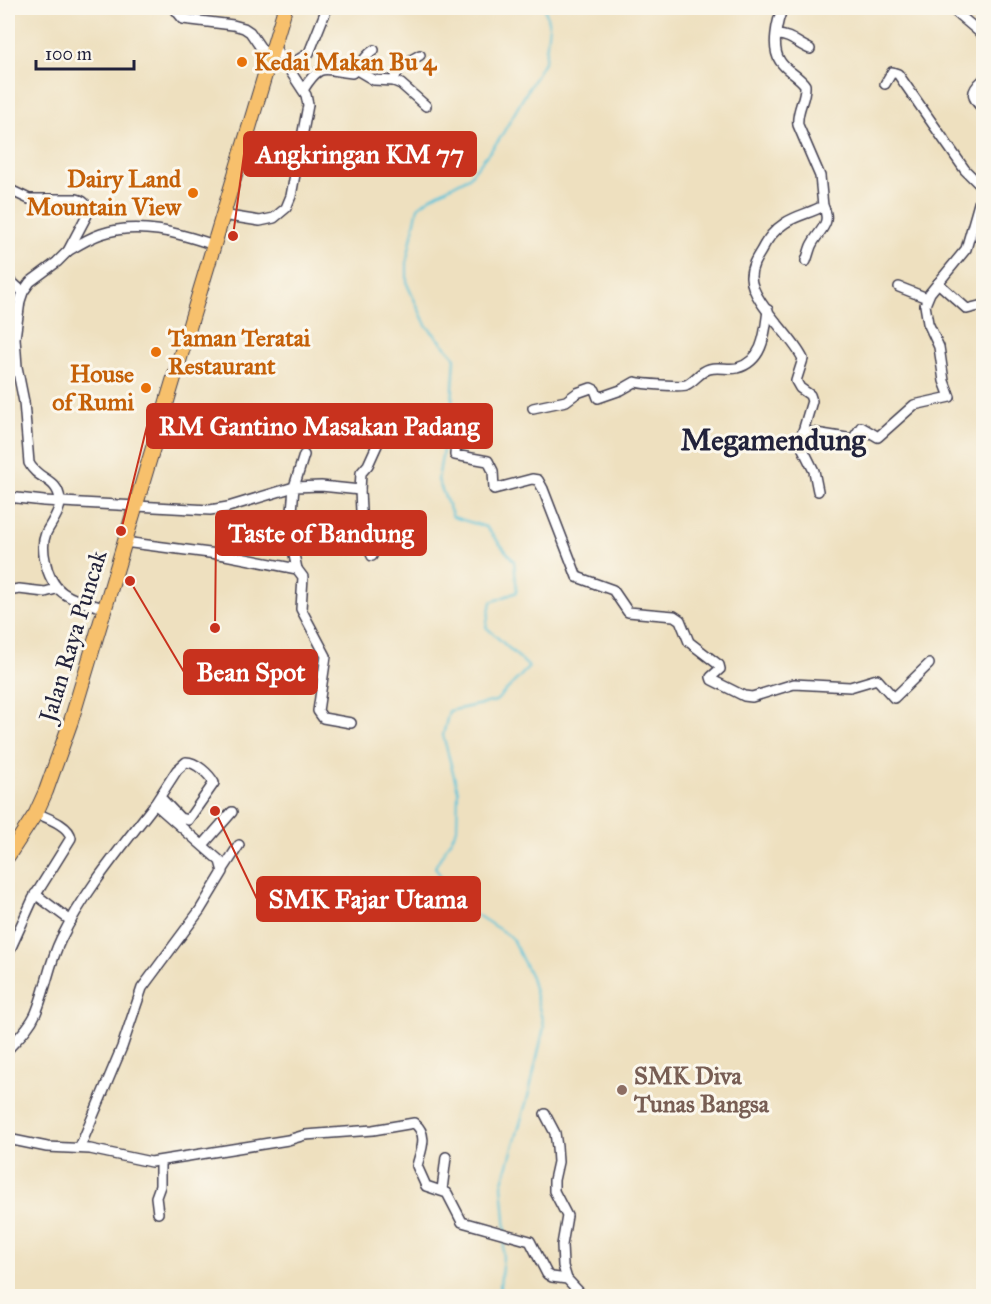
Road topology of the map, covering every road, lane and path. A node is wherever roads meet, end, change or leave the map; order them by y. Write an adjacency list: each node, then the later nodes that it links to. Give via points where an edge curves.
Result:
1 (174, 8): 12 (street, via 183,20 247,29)
2 (285, 8): 8 (highway, Jalan Raya Puncak)
3 (327, 8): 13 (street, via 309,53)
4 (783, 8): 6 (street)
5 (951, 8): 7 (street)
6 (780, 35): 9 (street); 26 (street, via 780,61 805,87 798,125 820,176)
7 (984, 36)
8 (273, 45): 12 (highway, Jalan Raya Puncak); 13 (street)
9 (810, 49)
10 (374, 50): 14 (street)
11 (420, 55): 16 (street, via 400,67)
12 (269, 60): 27 (highway, Jalan Raya Puncak)
13 (288, 66): 18 (street)
14 (357, 70): 16 (street, via 374,80); 18 (street, via 351,74 321,70)
15 (984, 79): 20 (street, via 975,86 973,96)
16 (394, 81): 19 (street)
17 (885, 84): 24 (street, via 892,72 898,74 965,170)
18 (303, 90): 27 (street, via 308,105 287,206 277,216 265,220)
19 (426, 106)
20 (984, 110)
21 (8, 128): 22 (street)
22 (8, 135)
23 (8, 181): 25 (street)
24 (983, 187): 29 (street)
25 (10, 190): 31 (street, via 28,199 77,199 86,204 87,215)
26 (823, 206): 32 (street, via 827,222 810,247); 39 (street, via 785,223 758,255 752,280)
27 (222, 215): 30 (highway, Jalan Raya Puncak)
28 (984, 222): 29 (street)
29 (978, 237): 33 (street)
30 (214, 245): 31 (street, via 167,232 138,229 103,233); 48 (highway, Jalan Raya Puncak)
31 (68, 250): 36 (street)
32 (806, 261)
33 (939, 283): 37 (street); 38 (street, via 968,309)
34 (8, 287): 36 (street, via 14,284)
35 (899, 287): 37 (street)
36 (22, 292): 47 (street, via 15,338 29,463 55,485)
37 (927, 298): 41 (street, via 926,314 939,347 950,397 914,405 878,438 861,427 853,439)
38 (983, 306)
39 (768, 310): 40 (street, via 762,346 735,369 710,368 684,386 635,382 599,398 591,388 561,403); 41 (street, via 803,359 796,381 812,401)
40 (532, 408)
41 (803, 431): 45 (street, via 801,448 814,471)
42 (304, 455): 43 (street)
43 (294, 487): 44 (street); 48 (street, via 214,510); 51 (street, via 291,542)
44 (360, 490): 50 (street, via 362,532); 55 (street, via 362,473 386,434 396,432 419,438 453,434 455,455 488,461 494,489 538,480 577,577 613,590 628,612 678,618 688,642 719,665 712,680 744,696 794,684 850,687 877,679 894,698)
45 (818, 490)
46 (8, 497): 47 (street)
47 (60, 501): 48 (street); 52 (street, via 43,543 46,565)
48 (137, 506): 49 (highway, Jalan Raya Puncak)
49 (124, 542): 51 (street); 54 (highway, Jalan Raya Puncak)
50 (372, 556)
51 (297, 569): 56 (street, via 303,577 301,609 326,656 318,711 323,718)
52 (56, 589): 53 (street); 54 (street, via 70,598)
53 (8, 591)
54 (104, 608): 59 (highway, Jalan Raya Puncak, via 69,729)
55 (929, 664)
56 (351, 723)
57 (157, 800): 57 (street, via 187,762 192,762 214,783 188,820); 61 (street); 65 (street)
58 (232, 812): 61 (street)
59 (36, 813): 62 (highway, Jalan Raya Puncak); 64 (street, via 65,827 71,836)
60 (239, 845): 63 (street)
61 (203, 846): 63 (street)
62 (8, 856)
63 (224, 868): 70 (street, via 200,910 142,988)
64 (35, 894): 65 (street); 66 (street)
65 (71, 921): 67 (street, via 51,964 36,1013)
66 (8, 954)
67 (8, 1048)
68 (545, 1114): 75 (street, via 557,1147 554,1191 567,1216 562,1245)
69 (8, 1142): 70 (street)
70 (80, 1147): 72 (street)
71 (446, 1157): 73 (street)
72 (160, 1162): 73 (street, via 305,1135 413,1123 423,1137 417,1166 420,1177 427,1187); 74 (street)
73 (442, 1190): 75 (street, via 461,1221 528,1240 549,1276)
74 (158, 1213)
75 (567, 1279): 76 (street)
76 (583, 1296)

